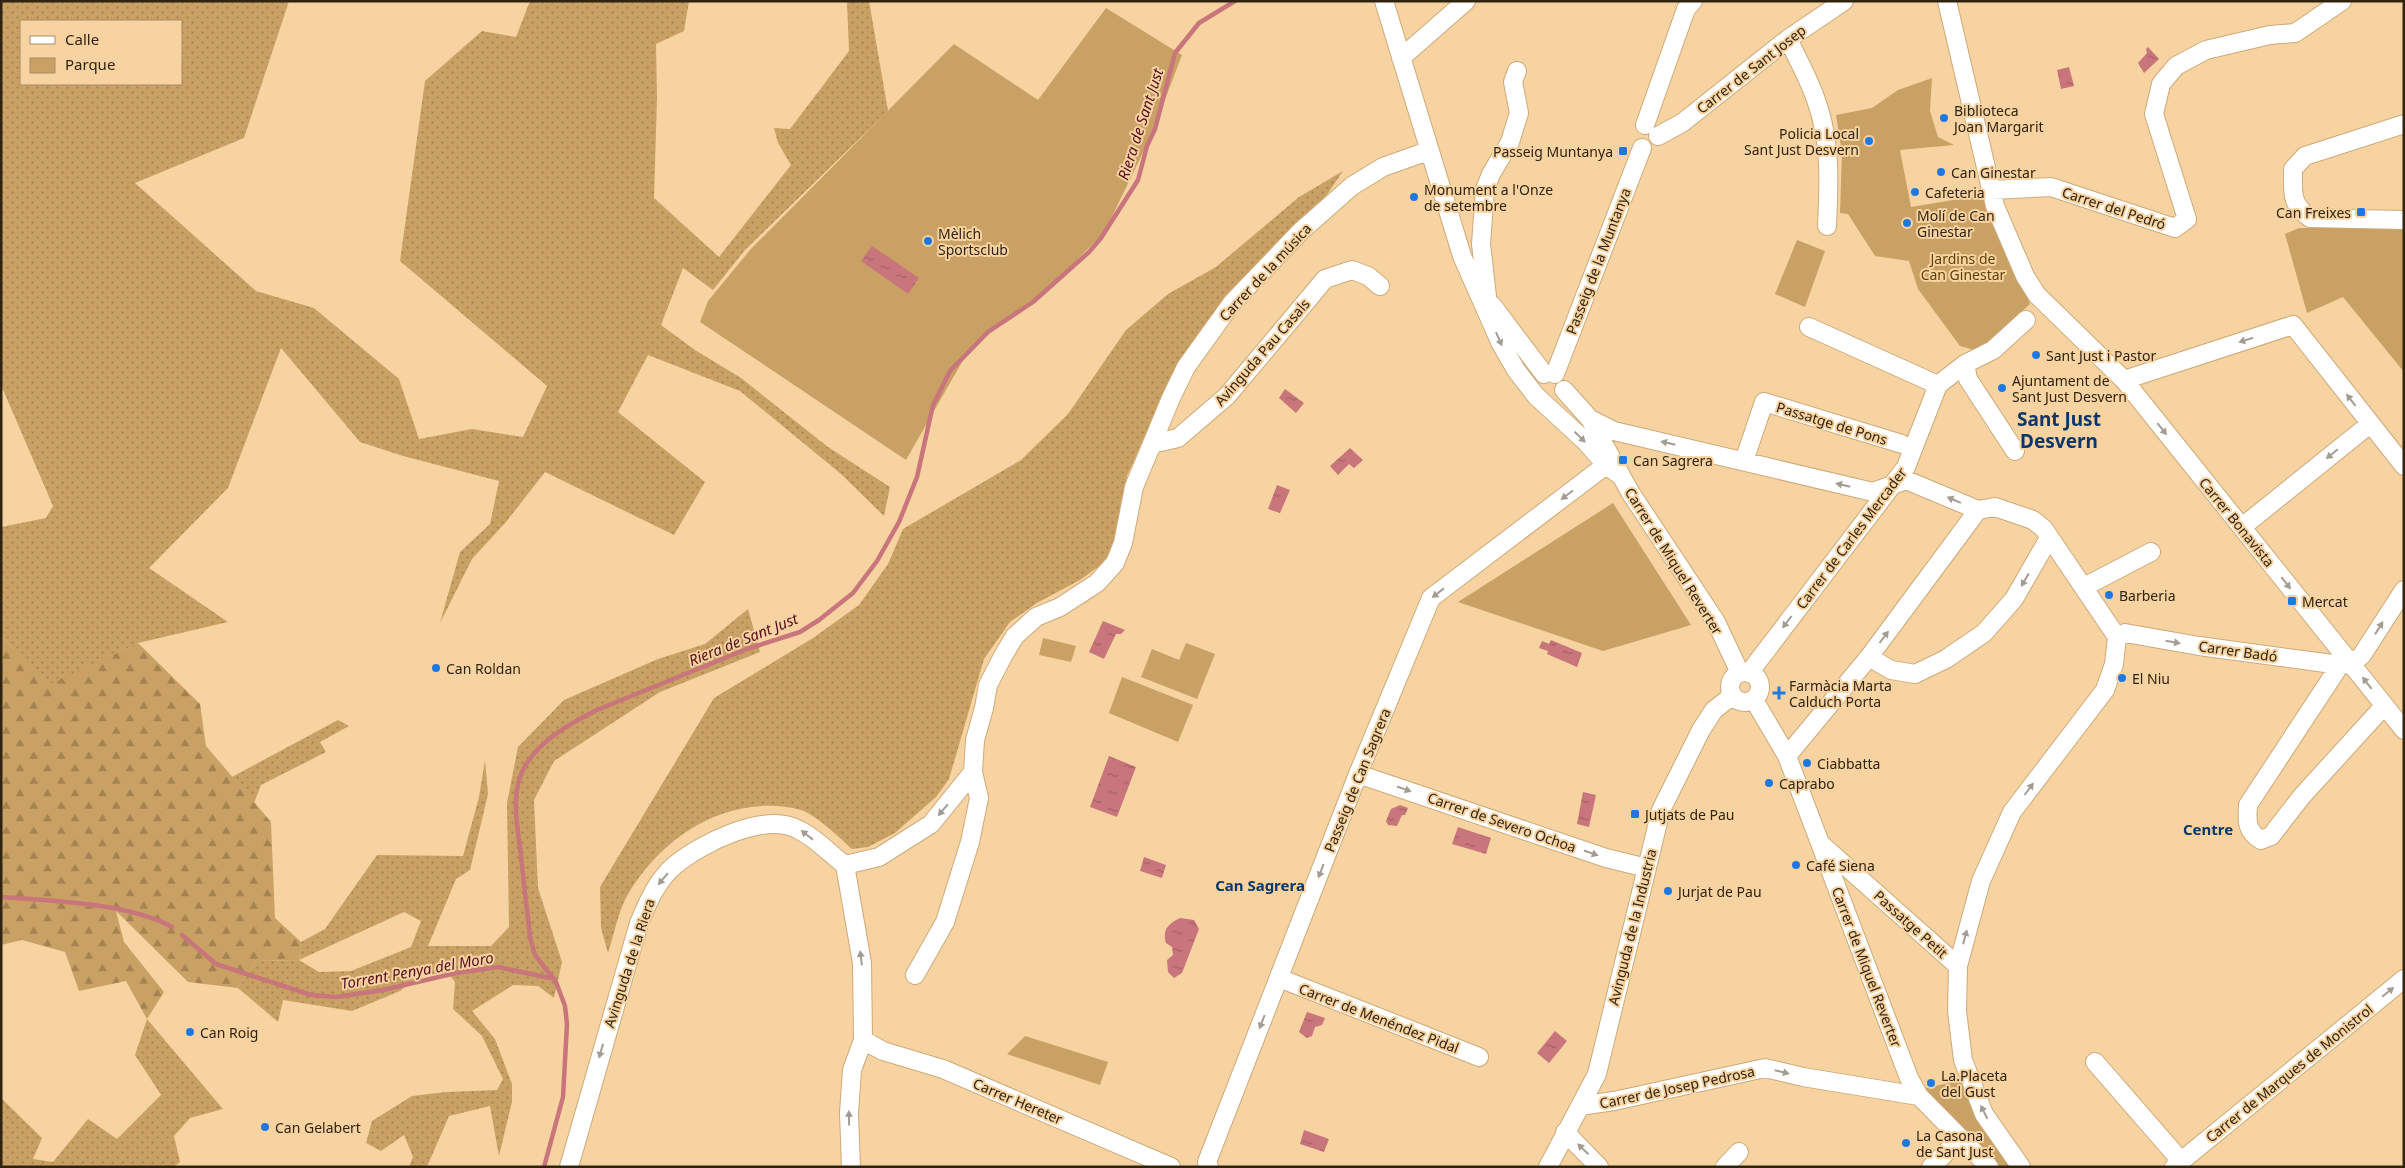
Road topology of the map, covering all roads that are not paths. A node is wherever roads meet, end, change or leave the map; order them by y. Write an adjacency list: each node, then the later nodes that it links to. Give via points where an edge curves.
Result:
1 (1384, 1): 8 (street)
2 (1466, 1): 8 (street)
3 (1693, 1): 11 (street, via 1686,9)
4 (1844, 1): 7 (street, Carrer de Sant Josep)
5 (1947, 1): 13 (street)
6 (2342, 1): 13 (street, Carrer del Pedró, via 2295,33 2270,34 2206,50 2176,66 2161,84 2154,114 2187,219 2176,228 2051,187)
7 (1788, 39): 11 (street, Carrer de Sant Josep, via 1682,123); 15 (street, via 1817,103 1826,138 1830,182)
8 (1401, 58): 12 (street)
9 (1517, 71): 18 (street, via 1514,82 1519,113 1510,142 1485,189 1481,244)
10 (2404, 124): 14 (street, via 2305,156 2293,169 2295,205 2310,218)
11 (1652, 131): 22 (street, Passeig de la Muntanya, via 1635,132 1634,138 1642,148)
12 (1428, 151): 16 (street, via 1462,256); 29 (street, Carrer de la música, via 1383,166 1352,186 1275,257 1232,303 1186,367)
13 (1992, 190): 23 (street, Carrer Bonavista, via 1995,206 2037,296)
14 (2404, 220)
15 (1827, 226)
16 (1473, 278): 18 (street); 26 (street, Carrer de Miquel Reverter, one-way to 26, via 1501,344 1516,370)
17 (1380, 286): 29 (street, Avinguda Pau Casals, via 1368,276 1352,270 1325,279 1227,396 1178,438)
18 (1487, 297): 22 (street)
19 (2026, 320): 21 (street, via 1993,350)
20 (1808, 327): 24 (street)
21 (1965, 364): 24 (street); 31 (street, via 1968,379)
22 (1549, 374): 25 (street, via 1564,384); 26 (street, via 1537,380 1534,388)
23 (2124, 380): 28 (street, one-way to 23, via 2293,325); 38 (street, Carrer Bonavista, one-way to 38)
24 (1938, 385): 36 (street, Carrer de Carles Mercader, via 1906,467)
25 (1564, 390): 26 (street, via 1558,401); 27 (street, Carrer de Miquel Reverter)
26 (1541, 400): 33 (street, Carrer de Miquel Reverter, one-way to 33)
27 (1590, 419): 32 (street, one-way to 27, via 1614,430); 35 (street, Carrer de Miquel Reverter)
28 (2370, 424): 34 (street); 38 (street, one-way to 38)
29 (1152, 444): 52 (street, via 1134,487 1123,543 1115,563 1107,574 1075,598 1036,617 1015,636 1002,656 988,685 975,740)
30 (1902, 444): 32 (street, Passatge de Pons, via 1764,402)
31 (2015, 451)
32 (1744, 461): 36 (street, one-way to 32, via 1873,492)
33 (1606, 465): 35 (street, Carrer de Miquel Reverter); 53 (street, Passeig de Can Sagrera, one-way to 53, via 1431,598)
34 (2404, 466)
35 (1621, 476): 46 (street, Carrer de Miquel Reverter, via 1716,622)
36 (1890, 485): 37 (street, one-way to 36, via 1906,480); 46 (street, Carrer de Carles Mercader, one-way to 46)
37 (1978, 510): 39 (street, via 1995,507 2033,520); 44 (street, one-way to 37)
38 (2242, 527): 45 (street, Carrer Bonavista, one-way to 45)
39 (2049, 538): 41 (street); 44 (street, one-way to 44, via 2014,599 1984,633 1946,659 1915,674 1891,670)
40 (2151, 552): 41 (street)
41 (2084, 587): 43 (street)
42 (2404, 590): 45 (street, one-way to 42, via 2362,655)
43 (2119, 639): 45 (street, Carrer Badó, one-way to 45); 57 (street, one-way to 43, via 1981,881 2012,812 2105,690)
44 (1869, 657): 51 (street)
45 (2346, 664): 49 (street, Carrer Bonavista, one-way to 45); 49 (street, via 2248,805 2247,824 2252,835 2261,840 2271,836 2302,796)
46 (1744, 673): 47 (street, via 1735,676 1729,686); 48 (street, via 1756,677 1760,685)
47 (1732, 696): 48 (street, via 1738,702); 56 (street, Avinguda de la Industria, via 1714,710 1701,730 1660,810)
48 (1754, 700): 51 (street, Carrer de Miquel Reverter)
49 (2384, 706): 50 (street, Carrer Bonavista)
50 (2404, 730)
51 (1787, 756): 54 (street, Carrer de Miquel Reverter)
52 (973, 772): 55 (street, one-way to 55, via 931,824 879,858); 58 (street, via 979,798 970,842 945,922)
53 (1358, 774): 56 (street, Carrer de Severo Ochoa, one-way to 56, via 1606,858); 59 (street, Passeig de Can Sagrera, one-way to 59)
54 (1820, 842): 57 (street, Passatge Petit); 64 (street, Carrer de Miquel Reverter, via 1909,1078)
55 (845, 865): 61 (street, one-way to 55, via 862,963); 70 (street, Avinguda de la Riera, one-way to 70, via 799,829 772,824 723,835 675,866 652,892 639,923)
56 (1646, 868): 65 (street, Avinguda de la Industria, via 1597,1074)
57 (1958, 966): 79 (street, one-way to 57, via 1984,1114 1963,1060 1957,1012)
58 (915, 975)
59 (1279, 978): 62 (street, Carrer de Menéndez Pidal); 73 (street, Passeig de Can Sagrera, one-way to 73, via 1207,1162)
60 (2404, 979): 69 (street, Carrer de Marques de Monistrol, one-way to 60)
61 (863, 1040): 71 (street, one-way to 61, via 849,1113 852,1070); 72 (street, Carrer Hereter, via 884,1051 944,1069)
62 (1479, 1057)
63 (2095, 1062): 69 (street)
64 (1919, 1096): 65 (street, Carrer de Josep Pedrosa, one-way to 64, via 1765,1068); 67 (street)
65 (1580, 1106): 66 (street, Avinguda de la Industria)
66 (1565, 1132): 74 (street, Avinguda de la Industria); 75 (street, one-way to 66)
67 (1961, 1138): 77 (street); 78 (street)
68 (1739, 1152): 76 (street)
69 (2178, 1164)
70 (569, 1167)
71 (851, 1167)
72 (1171, 1167)
73 (1209, 1167)
74 (1548, 1167)
75 (1600, 1167)
76 (1725, 1167)
77 (1931, 1167)
78 (1989, 1167)
79 (2021, 1167)

